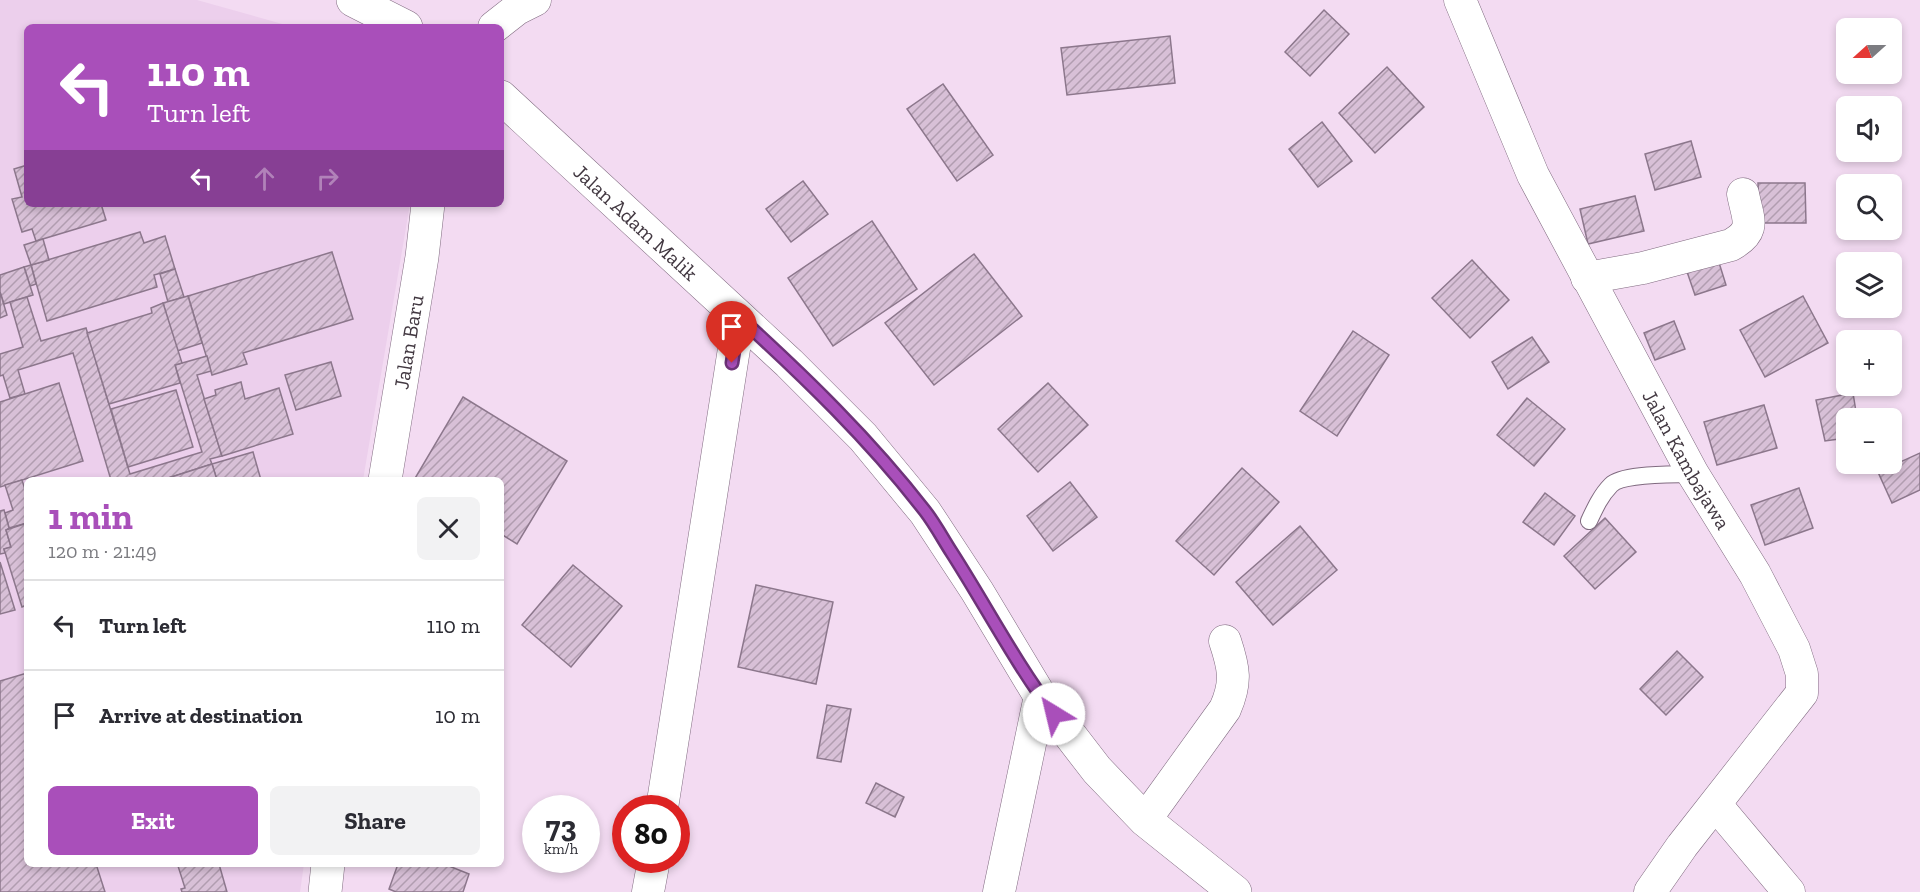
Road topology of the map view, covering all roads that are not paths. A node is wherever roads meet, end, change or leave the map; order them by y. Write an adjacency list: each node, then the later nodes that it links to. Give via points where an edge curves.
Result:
1 (353, 0): 4 (main road)
2 (535, 0): 5 (street)
3 (1460, 0): 9 (street, Jalan Kambajawa, via 1533,175)
4 (400, 24)
5 (498, 24)
6 (504, 100): 10 (main road, Jalan Adam Malik)
7 (1743, 194): 9 (street, via 1749,226 1743,238 1731,245)
8 (428, 207): 12 (main road, Jalan Baru)
9 (1587, 278): 11 (street, Jalan Kambajawa)
10 (739, 317): 15 (main road, Jalan Adam Malik, via 863,437 926,512); 16 (street)
11 (1694, 474): 13 (lane, via 1625,478 1612,483); 17 (street, Jalan Kambajawa, via 1755,574 1794,649 1802,674 1802,693)
12 (385, 477)
13 (1589, 521)
14 (1225, 641): 18 (street, via 1233,665 1229,701)
15 (1040, 696): 18 (main road, Jalan Adam Malik, via 1097,770); 23 (street)
16 (664, 795)
17 (1716, 805): 25 (street, Jalan Kambajawa); 26 (street)
18 (1145, 820): 24 (main road, Jalan Adam Malik)
19 (328, 867): 21 (main road)
20 (652, 873): 22 (street)
21 (325, 892)
22 (648, 892)
23 (999, 892)
24 (1236, 892)
25 (1650, 892)
26 (1789, 892)

